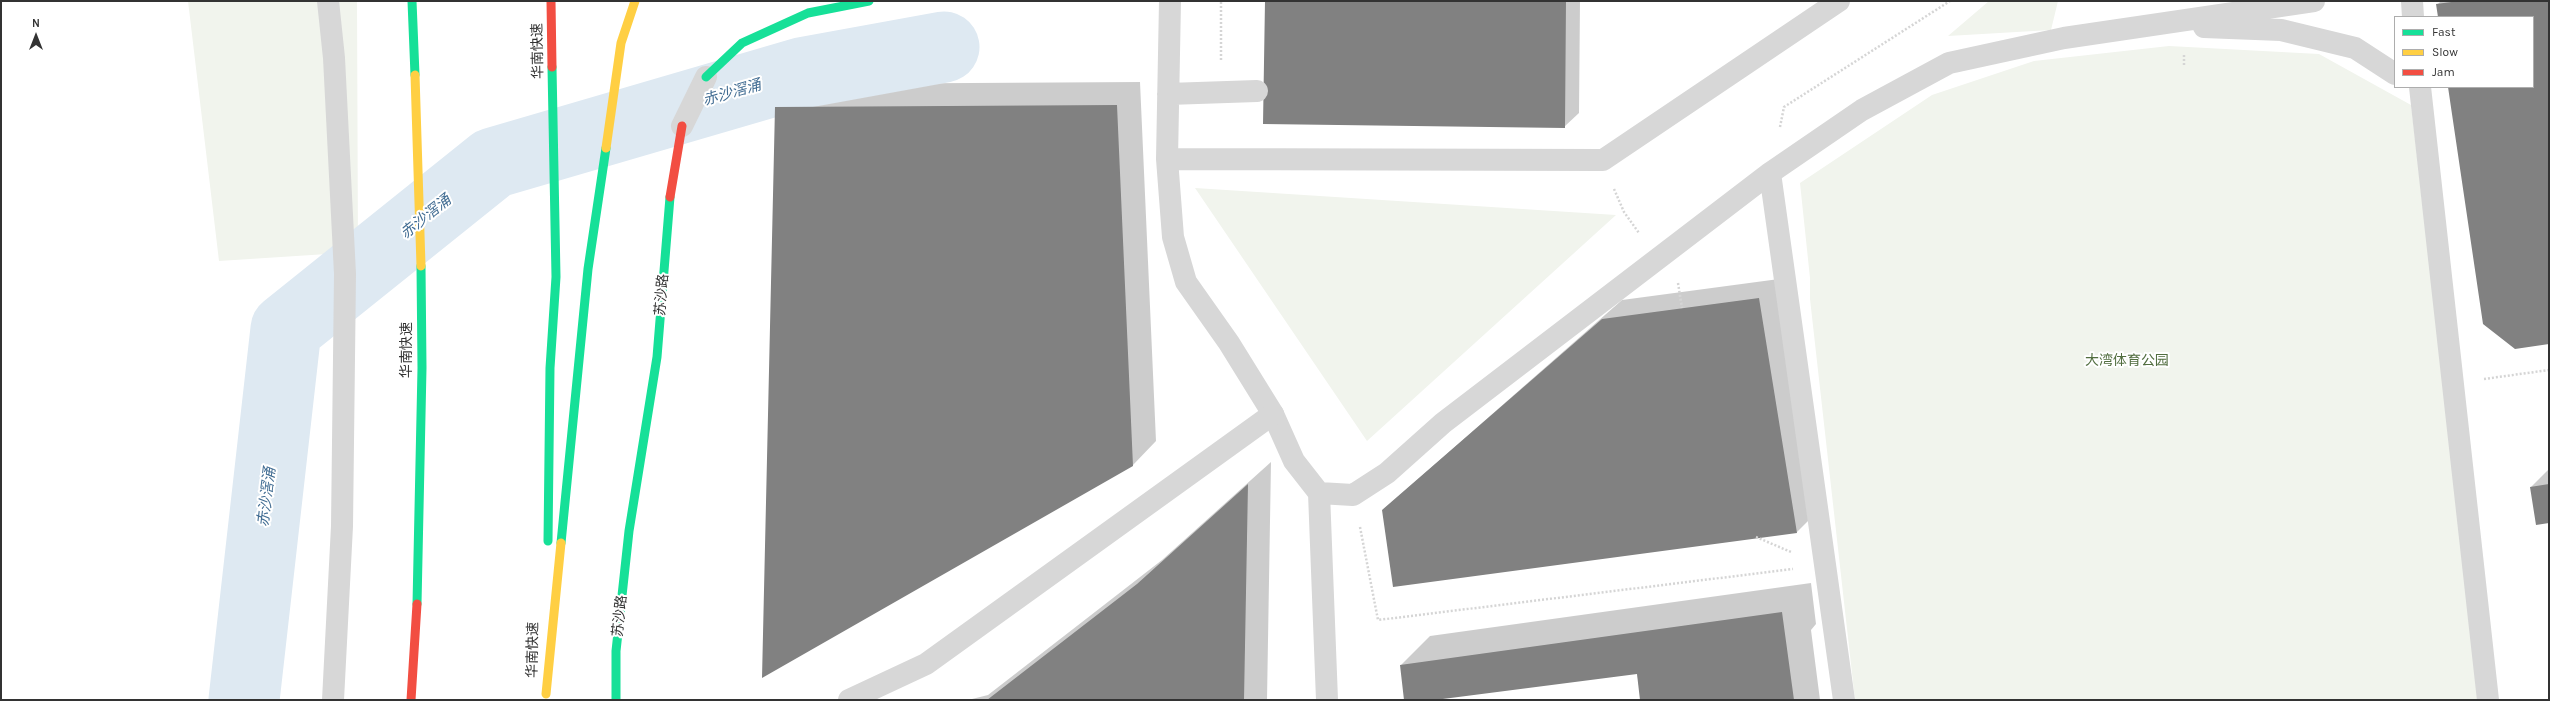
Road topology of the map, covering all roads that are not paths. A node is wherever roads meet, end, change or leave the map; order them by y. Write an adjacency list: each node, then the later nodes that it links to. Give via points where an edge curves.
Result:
1 (328, 1): 25 (street, via 334,58 345,274 342,526)
2 (635, 1): 24 (main road, via 621,43 588,269)
3 (869, 1): 13 (main road, 苏沙路, via 808,14 742,43)
4 (1170, 1): 16 (street)
5 (1839, 1): 18 (street, via 1603,160)
6 (2314, 1): 11 (street)
7 (2412, 1): 10 (street)
8 (412, 3): 26 (main road, 华南快速, via 422,284 417,607)
9 (551, 6): 22 (main road, 华南快速, via 556,277 550,368)
10 (2413, 16)
11 (2064, 38): 12 (street, via 2184,26 2281,30 2355,48); 19 (street, via 1950,63 1862,110)
12 (2394, 73)
13 (706, 77): 17 (street, 苏沙路)
14 (2419, 88): 31 (street)
15 (1257, 91): 16 (street)
16 (1168, 94): 18 (street)
17 (682, 126): 27 (main road, 苏沙路, via 671,179 657,357 629,532 616,651)
18 (1168, 159): 20 (street, via 1173,237 1186,282 1230,343)
19 (1770, 173): 21 (street, via 1443,423 1387,473 1354,495); 30 (street)
20 (1273, 414): 21 (street, via 1294,460); 28 (street, via 926,664)
21 (1319, 493): 29 (street)
22 (548, 551)
23 (548, 575): 24 (main road, 华南快速)
24 (546, 697)
25 (333, 700)
26 (411, 700)
27 (616, 700)
28 (849, 700)
29 (1327, 700)
30 (1844, 700)
31 (2488, 700)

